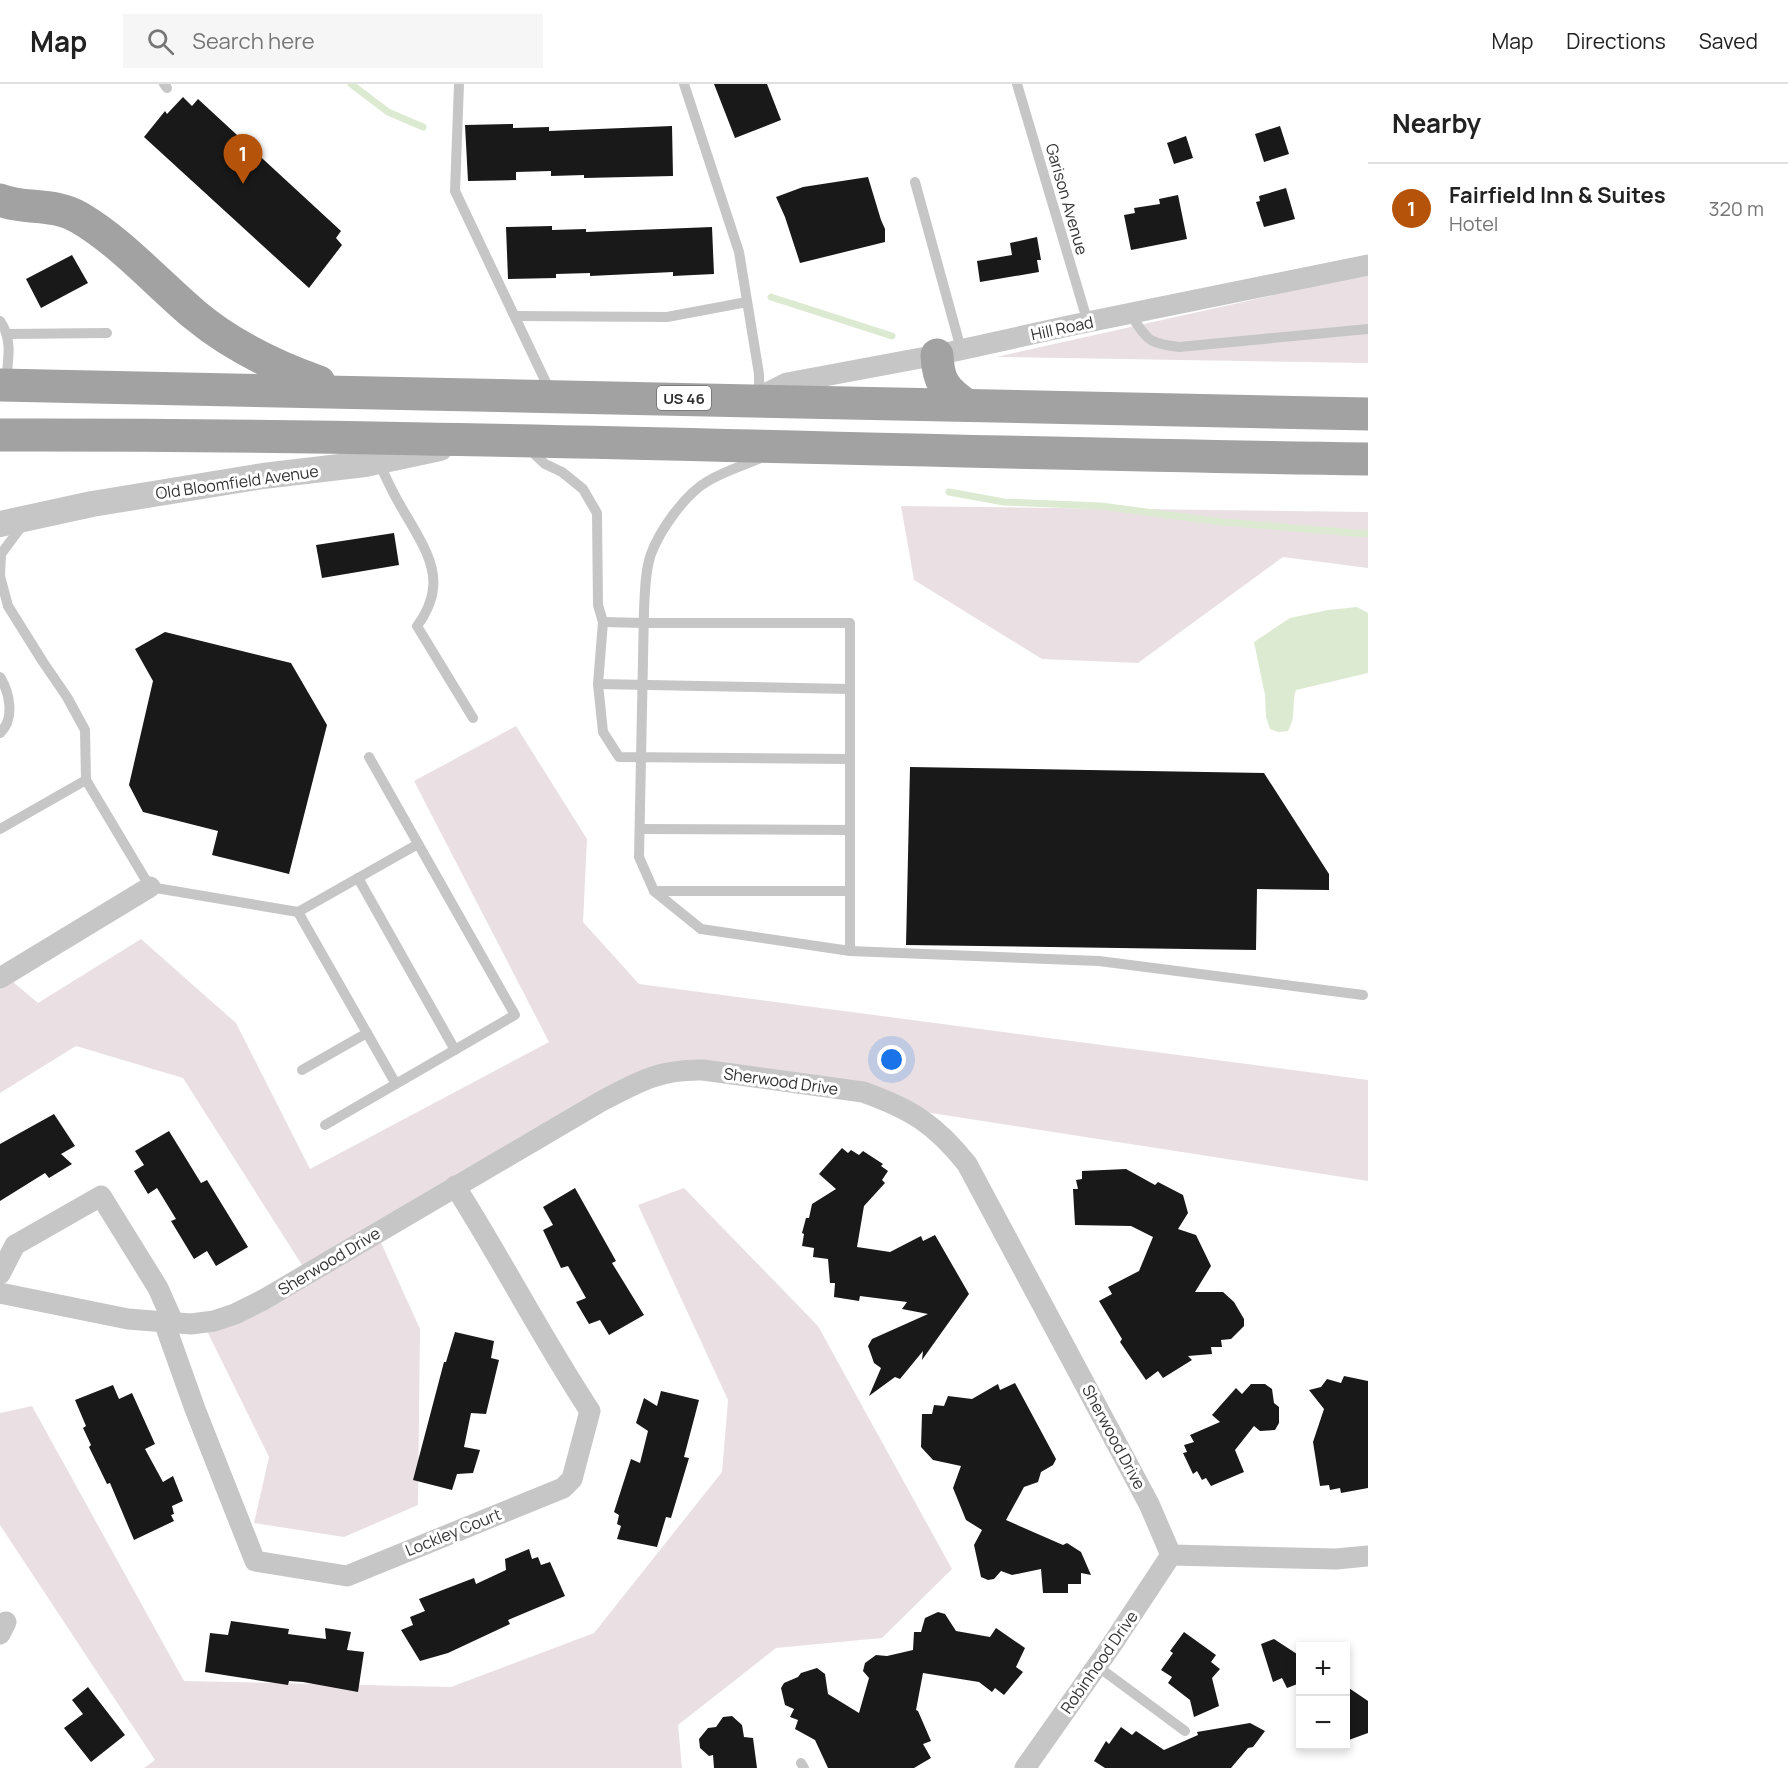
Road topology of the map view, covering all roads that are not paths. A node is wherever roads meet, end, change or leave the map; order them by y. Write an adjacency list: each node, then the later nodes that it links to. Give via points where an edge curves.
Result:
1 (459, 84): 9 (lane, via 455,191)
2 (684, 84): 7 (lane, via 739,252)
3 (1017, 84): 11 (lane, Garison Avenue)
4 (915, 182): 15 (lane)
5 (3, 203): 17 (highway, via 46,206 78,216 232,342 277,367)
6 (1368, 265): 8 (street, Hill Road)
7 (747, 302): 9 (lane, via 667,317); 19 (lane, via 759,374)
8 (1130, 314): 11 (street, Hill Road); 12 (lane, via 1147,338 1179,347)
9 (515, 316): 18 (lane)
10 (0, 321): 14 (lane)
11 (1088, 323): 15 (street, Hill Road)
12 (1368, 329)
13 (107, 333): 14 (lane)
14 (7, 334): 16 (lane, via 10,351)
15 (949, 352): 19 (street, Hill Road, via 787,383); 20 (highway, via 938,370 949,393)
16 (3, 385): 17 (highway, US 46)
17 (343, 391): 18 (highway, US 46)
18 (553, 396): 19 (highway, US 46)
19 (759, 400): 20 (highway, US 46)
20 (966, 405): 21 (highway, US 46)
21 (1368, 414)
22 (0, 435): 23 (highway)
23 (474, 440): 24 (highway); 27 (street, Old Bloomfield Avenue)
24 (521, 441): 25 (highway); 30 (lane, via 545,464 583,489 597,513 598,605)
25 (784, 447): 26 (highway); 31 (lane, via 706,482 667,523 651,555)
26 (1368, 459)
27 (378, 461): 28 (street, Old Bloomfield Avenue, via 92,504); 36 (lane, via 433,572 434,589 425,616 417,626)
28 (28, 518): 29 (street, Old Bloomfield Avenue); 41 (lane, via 1,554 0,576 8,606 85,730)
29 (0, 524)
30 (603, 622): 31 (lane); 33 (lane)
31 (644, 624): 34 (lane); 35 (lane, via 850,623)
32 (0, 677): 37 (lane, via 10,711)
33 (598, 684): 34 (lane); 39 (lane, via 603,732 619,757)
34 (643, 686): 35 (lane); 39 (lane)
35 (850, 689): 40 (lane)
36 (473, 718)
37 (0, 733)
38 (369, 757): 45 (lane)
39 (641, 757): 40 (lane); 43 (lane)
40 (849, 759): 44 (lane)
41 (86, 780): 42 (lane); 47 (lane)
42 (0, 829)
43 (640, 829): 44 (lane); 48 (lane, via 639,857)
44 (850, 830): 49 (lane)
45 (418, 844): 46 (lane); 55 (lane, via 515,1015)
46 (358, 878): 50 (lane); 55 (lane)
47 (150, 886): 50 (lane); 52 (street)
48 (654, 891): 49 (lane); 51 (lane, via 701,929)
49 (850, 891): 51 (lane)
50 (298, 912): 54 (lane)
51 (850, 951): 53 (lane, via 1100,961)
52 (0, 978)
53 (1363, 994)
54 (367, 1033): 56 (lane); 57 (lane)
55 (455, 1050): 57 (lane)
56 (302, 1070)
57 (396, 1084): 58 (lane)
58 (325, 1125)
59 (455, 1186): 62 (street, Sherwood Drive, via 235,1314 191,1324); 62 (street, Lockley Court, via 590,1411 572,1479 563,1488 347,1576 255,1561 195,1409); 63 (street, Sherwood Drive, via 644,1079 681,1069 863,1092 909,1111 948,1140 967,1164 1149,1504)
60 (0, 1274): 62 (street, via 15,1245 101,1196 158,1288)
61 (0, 1293): 62 (street, Sherwood Drive, via 128,1319)
62 (169, 1322)
63 (1171, 1555): 64 (street, via 1336,1559); 65 (street, Robinhood Drive)
64 (1368, 1556)
65 (1097, 1666): 66 (lane); 67 (street, Robinhood Drive)
66 (1185, 1731)
67 (1025, 1768)

